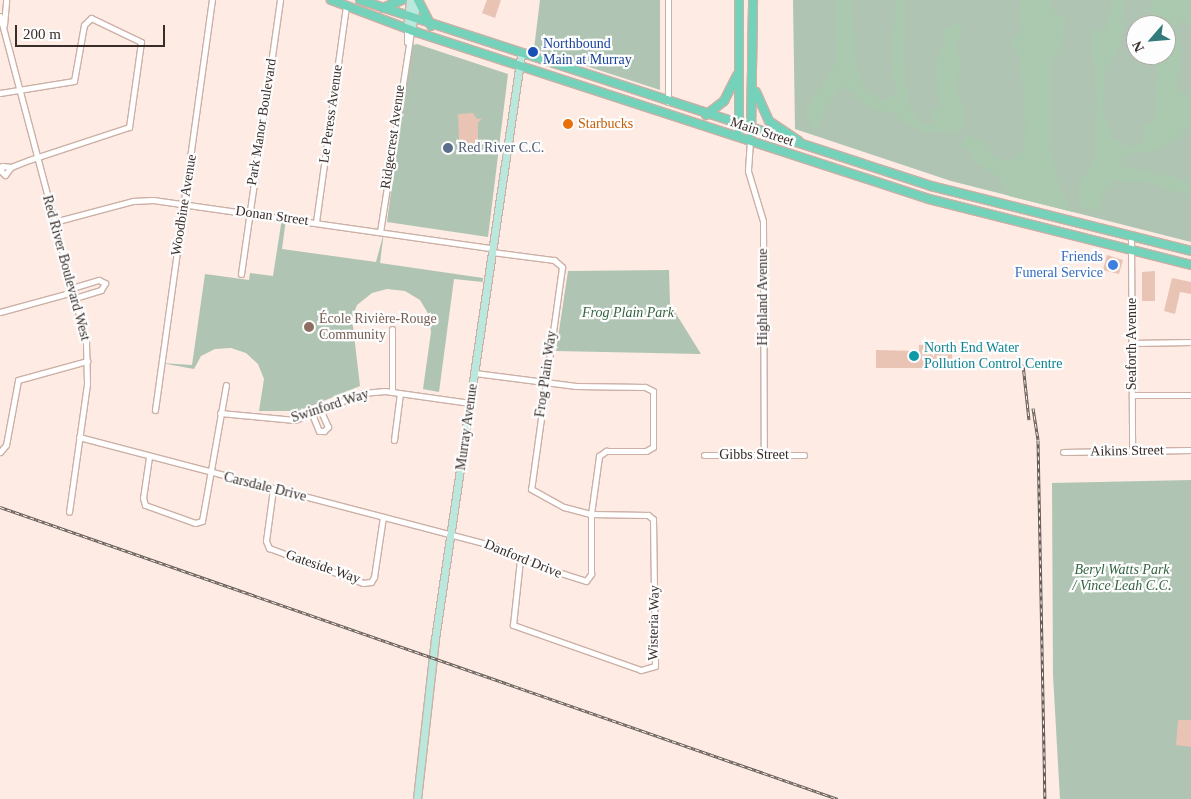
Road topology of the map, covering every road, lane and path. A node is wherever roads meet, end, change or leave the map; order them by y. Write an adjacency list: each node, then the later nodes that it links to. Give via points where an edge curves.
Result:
1 (6, 0): 17 (street, Red River Boulevard West)
2 (212, 0): 34 (street, Woodbine Avenue)
3 (280, 0): 35 (street, Park Manor Boulevard)
4 (331, 0): 12 (main road, Main Street)
5 (360, 0): 13 (main road, Main Street)
6 (402, 0): 13 (main road)
7 (410, 0): 15 (street, Ridgecrest Avenue)
8 (418, 0): 15 (street, Ridgecrest Avenue); 16 (main road)
9 (668, 0): 25 (street)
10 (738, 0): 21 (main road)
11 (753, 0): 22 (main road)
12 (346, 7): 18 (main road, Main Street); 37 (street, Le Peress Avenue)
13 (383, 8): 15 (main road, Main Street)
14 (0, 16): 17 (street, Red River Boulevard West)
15 (411, 19): 16 (main road, Main Street); 18 (street, Ridgecrest Avenue)
16 (431, 26): 19 (main road, Main Street)
17 (3, 28): 23 (street, Red River Boulevard West)
18 (409, 30): 20 (main road, Main Street); 38 (street, Ridgecrest Avenue)
19 (521, 55): 20 (street, Murray Avenue); 25 (main road, Main Street)
20 (519, 66): 29 (main road, Main Street); 40 (street, Murray Avenue)
21 (739, 71): 26 (main road, via 724,101); 27 (main road)
22 (754, 78): 28 (main road); 31 (main road, via 758,100 769,121)
23 (18, 91): 24 (street); 32 (street, Red River Boulevard West); 32 (street, via 74,81 84,25 91,18 141,42 129,127)
24 (0, 92)
25 (668, 102): 26 (main road, Main Street)
26 (706, 115): 27 (main road, Main Street)
27 (739, 126): 28 (main road, Main Street); 29 (main road)
28 (751, 130): 30 (main road); 31 (main road, Main Street)
29 (738, 138): 30 (main road, Main Street)
30 (750, 141): 41 (main road, Main Street, via 929,199); 69 (street, Highland Avenue, via 748,171 763,221)
31 (809, 147): 39 (main road, Main Street, via 931,186)
32 (36, 157): 33 (street); 36 (street, Red River Boulevard West)
33 (11, 167)
34 (185, 204): 35 (street, Donan Street); 36 (street, Donan Street, via 133,201); 59 (street, Woodbine Avenue)
35 (250, 213): 37 (street, Donan Street); 44 (street, Park Manor Boulevard)
36 (54, 222): 45 (street, Red River Boulevard West)
37 (316, 222): 38 (street, Donan Street)
38 (380, 232): 40 (street, Donan Street)
39 (1131, 236): 41 (street, Seaforth Avenue); 42 (main road, Main Street)
40 (492, 250): 51 (street, Murray Avenue); 52 (street, Frog Plain Way, via 554,260 562,267)
41 (1131, 251): 43 (main road, Main Street); 49 (street, Seaforth Avenue)
42 (1191, 251)
43 (1191, 266)
44 (241, 274)
45 (73, 293): 45 (street, via 101,290 105,283 98,280); 46 (street); 50 (street, Red River Boulevard West)
46 (0, 312)
47 (392, 329): 54 (street)
48 (1191, 342): 49 (street)
49 (1132, 343): 57 (street, Seaforth Avenue)
50 (87, 361): 63 (street, Red River Boulevard West); 67 (street, via 18,380 6,444)
51 (475, 373): 52 (street); 58 (street, Murray Avenue)
52 (545, 382): 76 (street, Frog Plain Way, via 531,489 564,507); 76 (street, via 646,387 653,391 653,447 646,451 601,453)
53 (226, 385): 61 (street)
54 (392, 392): 55 (street, Swinford Way); 60 (street, Swinford Way, via 363,393)
55 (400, 394): 58 (street, Swinford Way); 64 (street)
56 (1191, 395): 57 (street)
57 (1132, 396): 66 (street, Seaforth Avenue)
58 (470, 403): 78 (street, Murray Avenue)
59 (155, 410)
60 (321, 410): 62 (street, Swinford Way); 62 (street, via 328,427 324,431 319,431)
61 (220, 413): 62 (street, Swinford Way, via 285,421); 73 (street)
62 (312, 414)
63 (80, 437): 72 (street, Carsdale Drive); 75 (street, Red River Boulevard West)
64 (394, 440)
65 (1191, 450): 66 (street, Aikins Street)
66 (1132, 451): 68 (street, Aikins Street)
67 (0, 452)
68 (1063, 452)
69 (764, 454): 70 (street, Gibbs Street); 71 (street, Gibbs Street)
70 (704, 455)
71 (804, 455)
72 (149, 457): 73 (street, Carsdale Drive); 73 (street, via 145,505 195,523 204,518)
73 (211, 473): 74 (street, Carsdale Drive)
74 (273, 489): 77 (street, Carsdale Drive); 77 (street, Gateside Way, via 266,541 269,548 363,583 371,582 374,577)
75 (69, 512)
76 (591, 514): 79 (street, Danford Drive, via 591,574 586,581); 79 (street, Wisteria Way, via 648,515 653,519 656,662 652,669 641,670 513,625)
77 (383, 517): 78 (street, Carsdale Drive)
78 (451, 534): 79 (street, Danford Drive, via 495,546); 80 (street, Murray Avenue)
79 (520, 560)
80 (418, 799)

